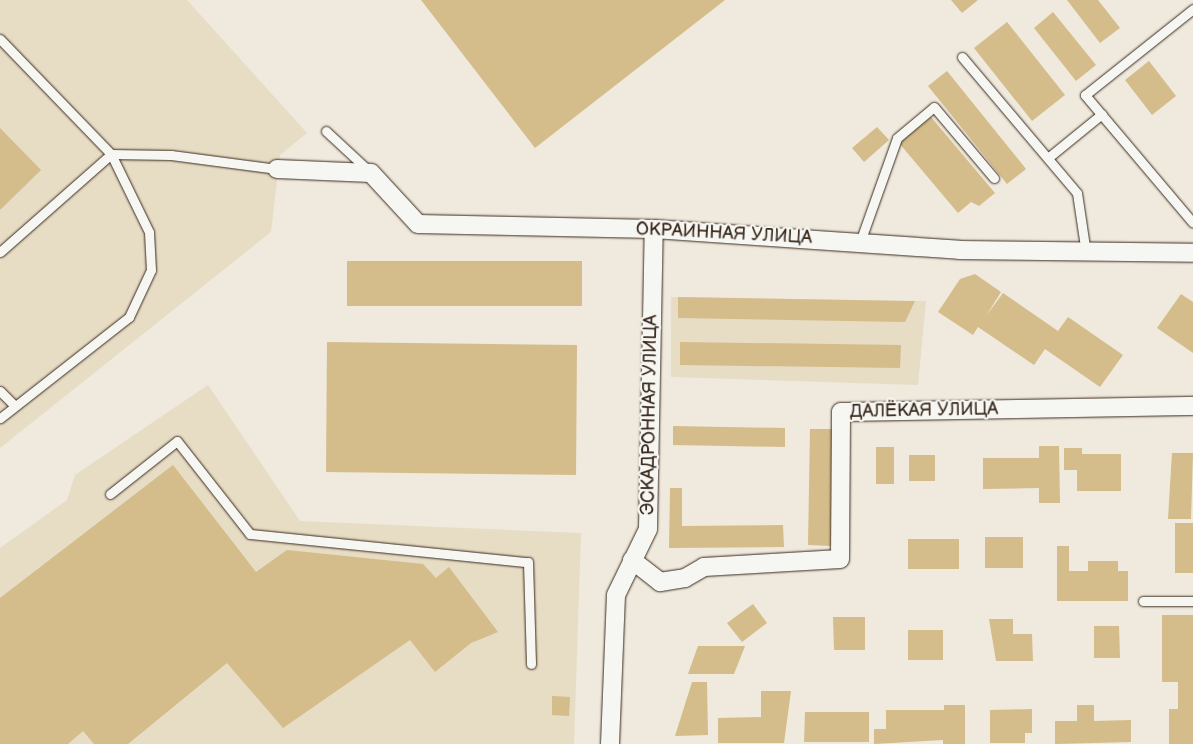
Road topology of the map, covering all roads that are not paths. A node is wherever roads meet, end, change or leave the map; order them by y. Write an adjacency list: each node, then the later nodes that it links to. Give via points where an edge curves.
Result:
1 (1193, 9): 4 (lane, via 1085,95)
2 (0, 39): 6 (lane)
3 (962, 57): 7 (lane)
4 (1102, 114): 7 (lane); 11 (lane)
5 (326, 131): 9 (lane)
6 (111, 154): 8 (lane, via 171,155); 14 (lane); 18 (lane, via 149,232 150,270 129,316)
7 (1049, 157): 16 (lane, via 1077,194)
8 (277, 169): 9 (street)
9 (371, 173): 12 (street, ОКРАИННАЯ УЛИЦА, via 418,224)
10 (994, 178): 13 (lane, via 934,107 897,138)
11 (1193, 223)
12 (654, 229): 13 (street, ОКРАИННАЯ УЛИЦА); 22 (street, ЭСКАДРОННАЯ УЛИЦА, via 648,529)
13 (860, 242): 16 (street, ОКРАИННАЯ УЛИЦА)
14 (0, 252)
15 (1193, 252): 16 (street, ОКРАИННАЯ УЛИЦА)
16 (1086, 253)
17 (0, 391): 18 (lane)
18 (15, 406): 20 (lane)
19 (1193, 406): 22 (street, ДАЛЁКАЯ УЛИЦА, via 841,412 840,559 704,567 686,578 660,582)
20 (0, 418)
21 (110, 494): 25 (lane, via 177,441 250,534 528,562)
22 (632, 560): 26 (street, ЭСКАДРОННАЯ УЛИЦА, via 616,595)
23 (1143, 601): 24 (lane)
24 (1193, 601)
25 (530, 664)
26 (610, 744)

